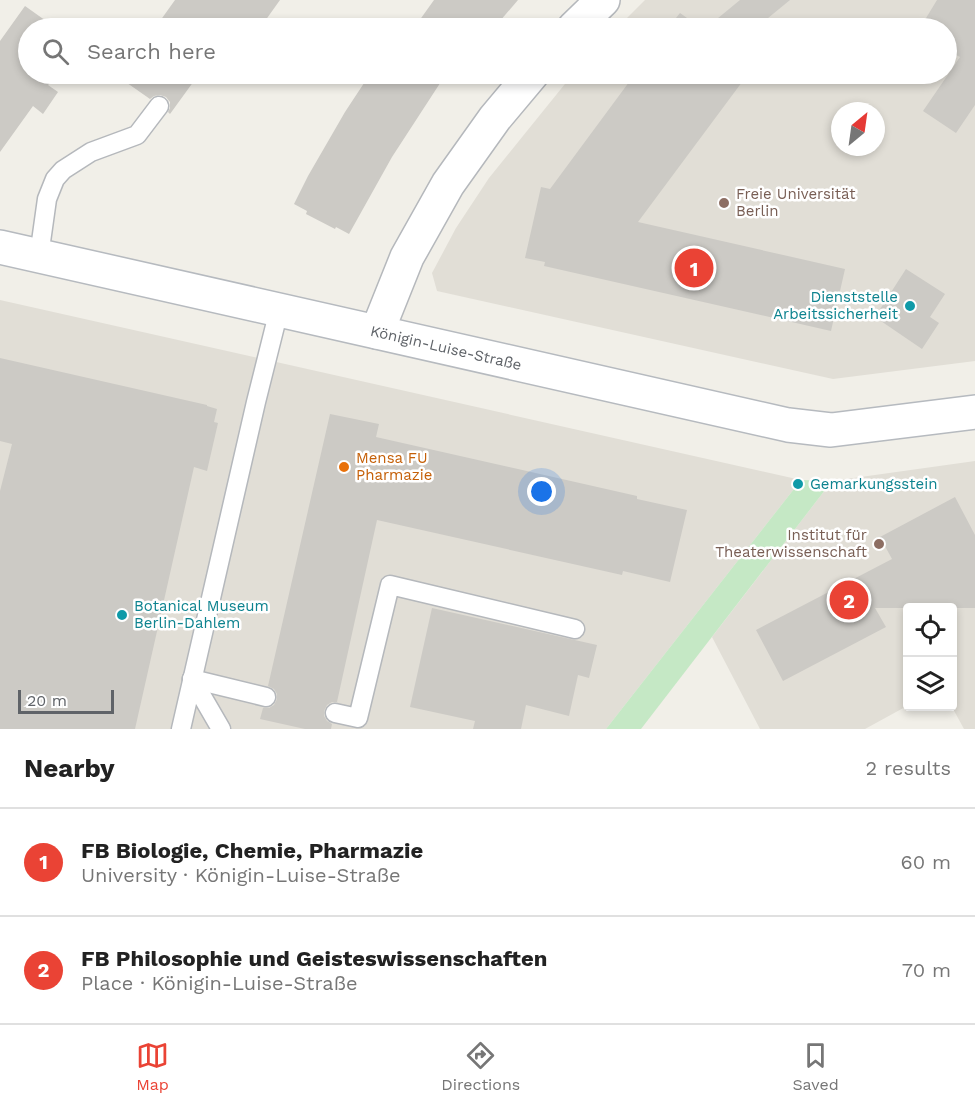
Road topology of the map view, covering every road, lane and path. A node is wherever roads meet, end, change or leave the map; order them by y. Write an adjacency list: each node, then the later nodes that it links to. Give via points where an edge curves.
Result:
1 (603, 0): 2 (main road)
2 (584, 18)
3 (524, 84): 8 (main road, via 448,184 406,257)
4 (159, 106): 6 (lane, via 136,135 91,152 55,179 47,199)
5 (0, 247): 6 (main road, Königin-Luise-Straße)
6 (39, 255): 7 (main road, Königin-Luise-Straße)
7 (279, 310): 8 (main road, Königin-Luise-Straße); 11 (lane)
8 (377, 332): 9 (main road, Königin-Luise-Straße, via 789,425 831,430)
9 (975, 412)
10 (575, 628): 13 (lane, via 390,585 358,718)
11 (192, 679): 12 (lane); 14 (lane); 15 (lane)
12 (266, 697)
13 (335, 713)
14 (181, 729)
15 (221, 729)

